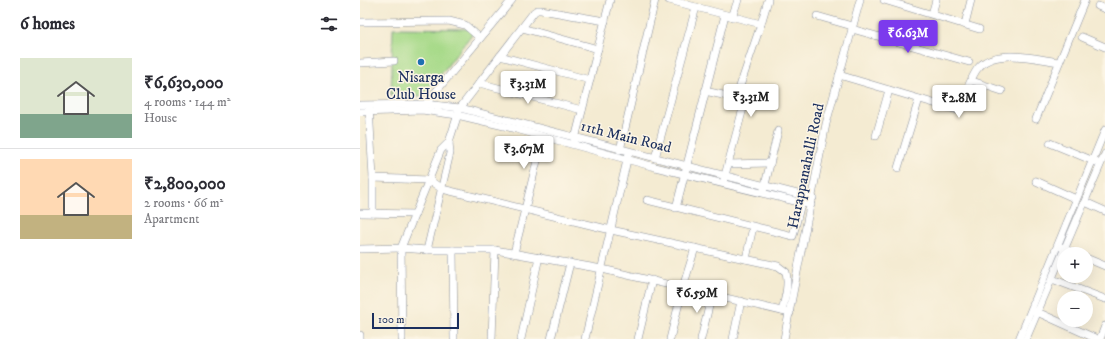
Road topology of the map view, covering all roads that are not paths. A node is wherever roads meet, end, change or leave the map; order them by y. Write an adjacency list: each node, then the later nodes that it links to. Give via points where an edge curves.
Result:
1 (512, 0): 24 (street)
2 (610, 0): 16 (street)
3 (655, 0): 55 (street)
4 (669, 0): 12 (street)
5 (738, 0): 14 (street)
6 (768, 0): 18 (street)
7 (860, 0): 21 (street, Harappanahalli Road)
8 (884, 0): 13 (street)
9 (936, 0): 13 (street)
10 (971, 0): 19 (street)
11 (1085, 0): 30 (street)
12 (696, 7): 14 (street); 58 (street)
13 (932, 14): 19 (street)
14 (729, 16): 18 (street); 37 (street)
15 (817, 16): 21 (street)
16 (605, 21): 20 (street, via 538,10); 26 (street)
17 (360, 22): 24 (street, via 449,21 465,25)
18 (761, 24): 39 (street)
19 (965, 24): 22 (street)
20 (522, 28): 26 (street); 27 (street)
21 (852, 28): 29 (street); 32 (street, Harappanahalli Road)
22 (979, 29)
23 (1082, 37): 25 (street)
24 (480, 38): 42 (street)
25 (1105, 47)
26 (598, 49): 33 (street)
27 (500, 56): 33 (street); 35 (street)
28 (394, 61): 31 (street)
29 (969, 62)
30 (1059, 62): 34 (street, via 1009,56 994,58 978,67); 47 (street)
31 (360, 63)
32 (839, 75): 36 (street); 74 (street, Harappanahalli Road, via 826,124)
33 (590, 80): 44 (street)
34 (972, 81): 38 (street); 40 (street, via 957,110)
35 (479, 83): 44 (street); 46 (street)
36 (889, 90): 40 (street); 50 (street)
37 (705, 91): 39 (street); 63 (street)
38 (1002, 91)
39 (736, 98): 61 (street, via 744,100 745,104)
40 (919, 99): 64 (street)
41 (360, 105): 43 (street, 11th Main Road)
42 (423, 107): 43 (street, 11th Main Road); 46 (street, 11th Main Road)
43 (370, 108): 45 (street, 11th Main Road); 67 (street)
44 (582, 110): 53 (street)
45 (360, 112)
46 (459, 112): 51 (street, 11th Main Road); 52 (street); 53 (street, 11th Main Road)
47 (1036, 119)
48 (1105, 130): 59 (street)
49 (778, 131): 60 (street)
50 (876, 136)
51 (543, 137): 53 (street, 11th Main Road); 81 (street)
52 (448, 142): 68 (street, via 441,150); 72 (street, via 450,153)
53 (574, 142): 55 (street, 11th Main Road); 57 (street, 11th Main Road)
54 (1050, 144): 59 (street)
55 (620, 150): 57 (street, 11th Main Road)
56 (1105, 154): 62 (street)
57 (628, 156): 58 (street, 11th Main Road); 65 (street, 11th Main Road); 87 (street)
58 (655, 158): 63 (street, 11th Main Road)
59 (1092, 161): 62 (street); 75 (street)
60 (770, 163): 61 (street); 71 (street)
61 (728, 164): 66 (street)
62 (1103, 165): 77 (street)
63 (686, 166): 65 (street); 66 (street, 11th Main Road)
64 (898, 168)
65 (684, 174): 70 (street, 11th Main Road); 80 (street)
66 (725, 176): 70 (street); 71 (street, 11th Main Road)
67 (373, 178): 68 (street); 84 (street)
68 (429, 180): 72 (street); 85 (street)
69 (1036, 181): 75 (street)
70 (722, 183): 73 (street, 11th Main Road)
71 (765, 186): 73 (street); 74 (street, 11th Main Road)
72 (442, 189): 81 (street); 92 (street)
73 (764, 193): 78 (street, 11th Main Road)
74 (813, 198): 79 (street, Harappanahalli Road)
75 (1076, 199): 88 (street)
76 (647, 200): 80 (street)
77 (1085, 202): 82 (street); 88 (street)
78 (801, 203): 79 (street, 11th Main Road); 86 (street, via 793,236)
79 (811, 205): 111 (street, Harappanahalli Road)
80 (676, 208): 86 (street)
81 (525, 209): 87 (street); 95 (street)
82 (1105, 211)
83 (360, 213): 84 (street)
84 (373, 213): 85 (street)
85 (415, 214): 89 (street)
86 (754, 227): 98 (street)
87 (611, 230): 90 (street); 103 (street)
88 (1061, 247)
89 (402, 248): 91 (street); 92 (street); 115 (street)
90 (695, 248): 98 (street); 106 (street)
91 (360, 249)
92 (427, 250): 93 (street)
93 (453, 250): 94 (street); 116 (street)
94 (495, 250): 95 (street); 117 (street)
95 (514, 253): 97 (street)
96 (1057, 256): 110 (street)
97 (539, 257): 101 (street); 118 (street)
98 (746, 258): 111 (street, via 778,266 786,272)
99 (1057, 261): 104 (street)
100 (1093, 261): 102 (street)
101 (570, 263): 103 (street); 119 (street)
102 (1105, 266)
103 (602, 268): 105 (street); 120 (street)
104 (1052, 279): 108 (street); 110 (street)
105 (652, 280): 106 (street); 121 (street)
106 (683, 287): 107 (street); 122 (street)
107 (712, 294): 109 (street); 123 (street)
108 (1105, 299)
109 (741, 301): 111 (street); 124 (street)
110 (1034, 311): 126 (street); 127 (street); 128 (street)
111 (786, 312): 125 (street, Harappanahalli Road)
112 (1105, 326): 128 (street)
113 (360, 335): 114 (street)
114 (360, 339)
115 (402, 339)
116 (454, 339)
117 (492, 339)
118 (521, 339)
119 (551, 339)
120 (585, 339)
121 (638, 339)
122 (670, 339)
123 (701, 339)
124 (733, 339)
125 (784, 339)
126 (1019, 339)
127 (1026, 339)
128 (1099, 339)

